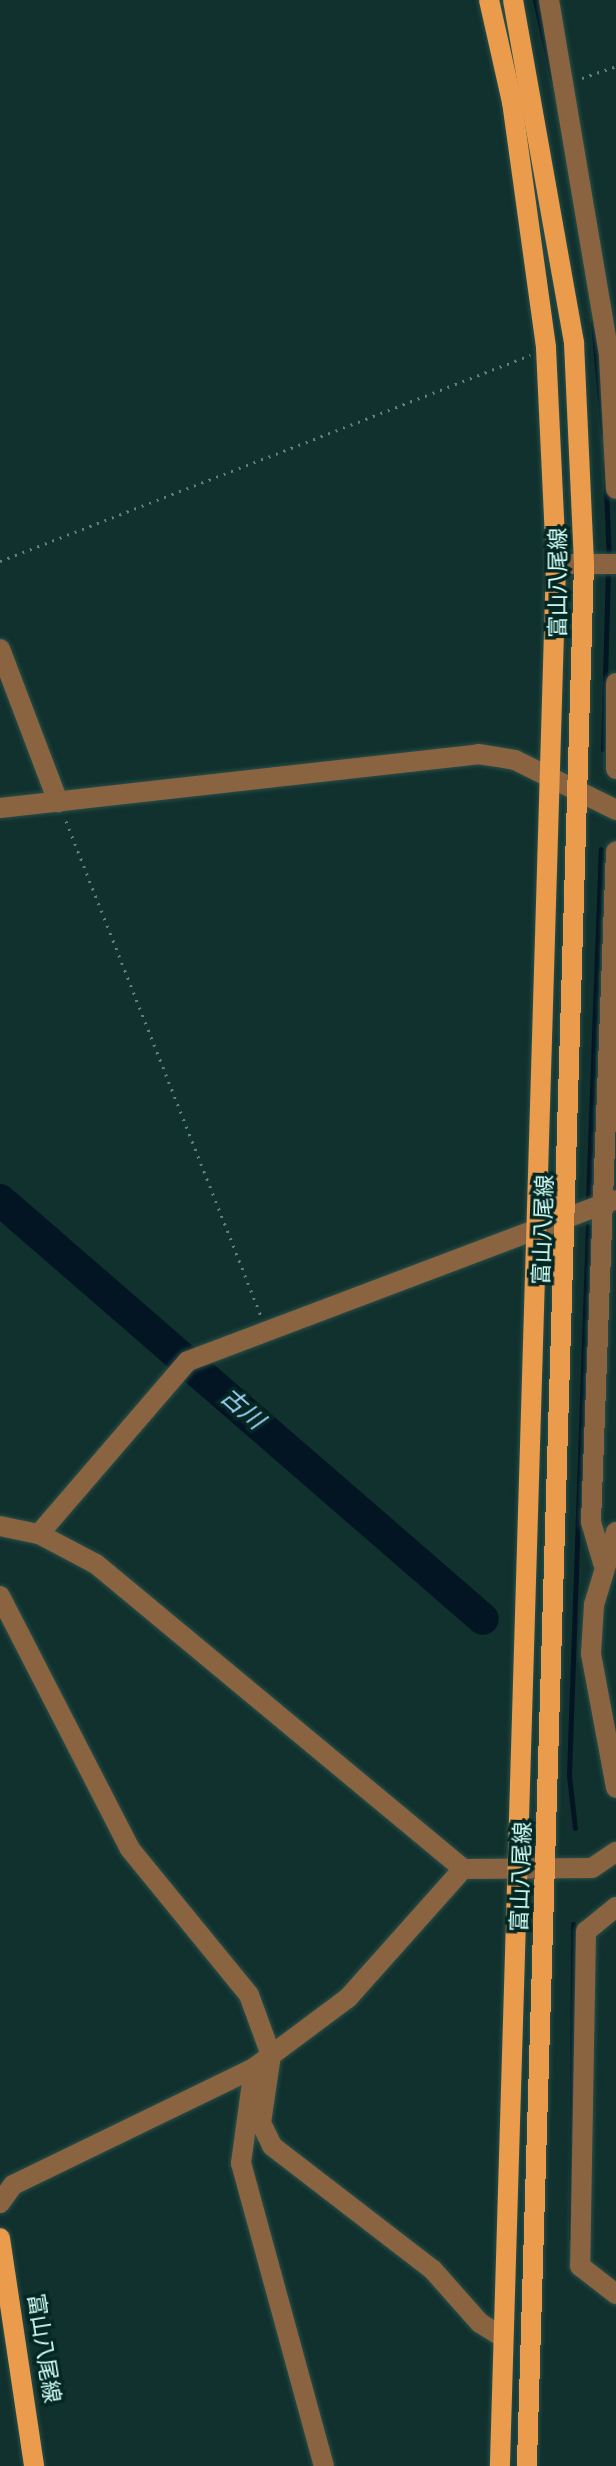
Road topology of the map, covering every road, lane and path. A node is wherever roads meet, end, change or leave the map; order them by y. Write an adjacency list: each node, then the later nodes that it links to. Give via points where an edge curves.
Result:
1 (489, 0): 4 (main road, 富山八尾線, via 512,102)
2 (513, 0): 8 (main road, 富山八尾線, via 574,343)
3 (549, 0): 5 (street, via 607,342)
4 (546, 348): 6 (path); 7 (main road, 富山八尾線)
5 (616, 489)
6 (0, 561)
7 (556, 564): 8 (street); 13 (main road, 富山八尾線)
8 (584, 564): 9 (street); 14 (main road, 富山八尾線)
9 (616, 564)
10 (0, 649): 15 (street)
11 (616, 683): 12 (street)
12 (616, 769)
13 (555, 778): 14 (street); 15 (street, via 478,754); 21 (main road, 富山八尾線)
14 (579, 794): 17 (street); 20 (main road, 富山八尾線)
15 (58, 802): 16 (street); 22 (path)
16 (0, 808)
17 (616, 810)
18 (616, 851): 19 (street)
19 (610, 1202): 20 (street); 26 (street, via 591,1522)
20 (567, 1217): 21 (street); 32 (main road, 富山八尾線)
21 (538, 1224): 22 (street); 31 (main road, 富山八尾線)
22 (266, 1329): 25 (street, via 188,1361)
23 (0, 1526): 25 (street)
24 (616, 1532): 26 (street)
25 (39, 1534): 30 (street, via 96,1564)
26 (603, 1563): 28 (street, via 591,1654)
27 (0, 1596): 34 (street, via 117,1828 249,1995)
28 (616, 1788)
29 (615, 1856): 32 (street, via 592,1868)
30 (463, 1869): 31 (street); 34 (street, via 348,1998)
31 (516, 1870): 32 (street); 39 (main road, 富山八尾線)
32 (545, 1870): 43 (main road, 富山八尾線)
33 (616, 1907): 38 (street, via 586,1931 580,2266)
34 (271, 2055): 35 (street); 39 (street, via 261,2123 272,2146 432,2269 480,2323)
35 (254, 2068): 36 (street, via 26,2177); 41 (street, via 241,2163)
36 (0, 2203)
37 (0, 2238): 40 (main road, 富山八尾線)
38 (616, 2294)
39 (502, 2337): 42 (main road, 富山八尾線)
40 (34, 2466)
41 (324, 2466)
42 (500, 2466)
43 (527, 2466)

